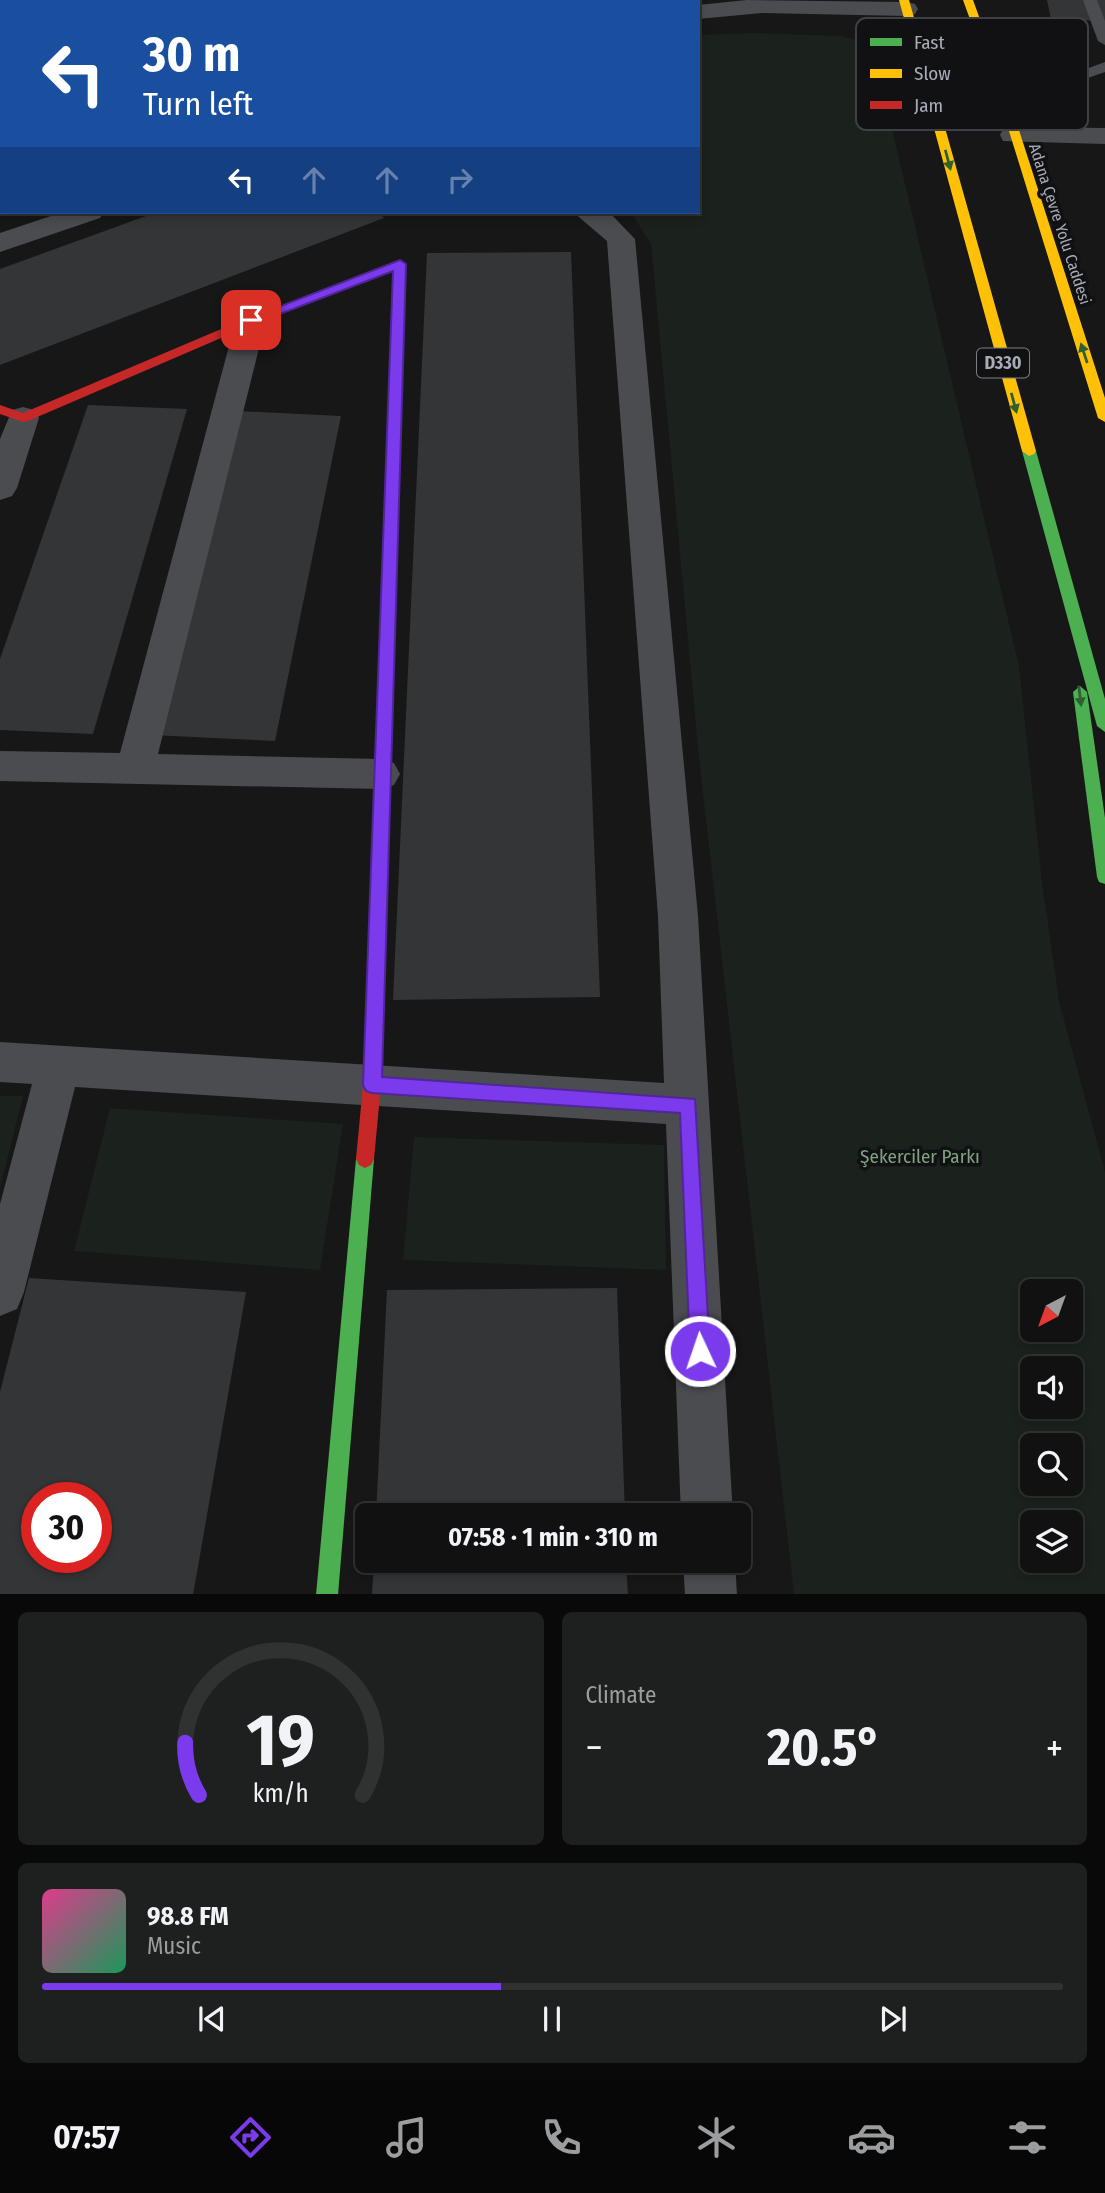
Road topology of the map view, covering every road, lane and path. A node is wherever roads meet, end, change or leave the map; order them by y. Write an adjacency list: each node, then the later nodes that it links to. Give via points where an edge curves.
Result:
1 (968, 0): 5 (main road, Adana Çevre Yolu Caddesi)
2 (1090, 0): 6 (lane)
3 (905, 5): 4 (street, via 762,6)
4 (700, 12)
5 (975, 18)
6 (1105, 41)
7 (1105, 67): 8 (lane)
8 (1088, 73)
9 (939, 130): 20 (main road, D330, one-way to 20)
10 (1012, 130): 11 (main road, Adana Çevre Yolu Caddesi)
11 (1013, 135): 12 (street); 18 (main road, Adana Çevre Yolu Caddesi, one-way to 11)
12 (1105, 136)
13 (84, 214): 15 (street)
14 (591, 214): 29 (street, via 621,239 678,916)
15 (0, 243)
16 (251, 320): 17 (main road); 23 (street); 24 (main road, via 400,264)
17 (12, 414): 19 (street)
18 (1105, 418)
19 (0, 488)
20 (1069, 604): 21 (main road, D330); 25 (main road, one-way to 25)
21 (1105, 726)
22 (0, 765): 23 (street)
23 (135, 768): 24 (street)
24 (381, 774): 28 (main road)
25 (1105, 877)
26 (0, 1062): 27 (street)
27 (59, 1065): 28 (street); 30 (street)
28 (372, 1085): 29 (street); 33 (main road)
29 (688, 1105): 31 (street)
30 (0, 1292)
31 (706, 1503)
32 (710, 1573): 34 (street)
33 (327, 1594)
34 (711, 1594)

